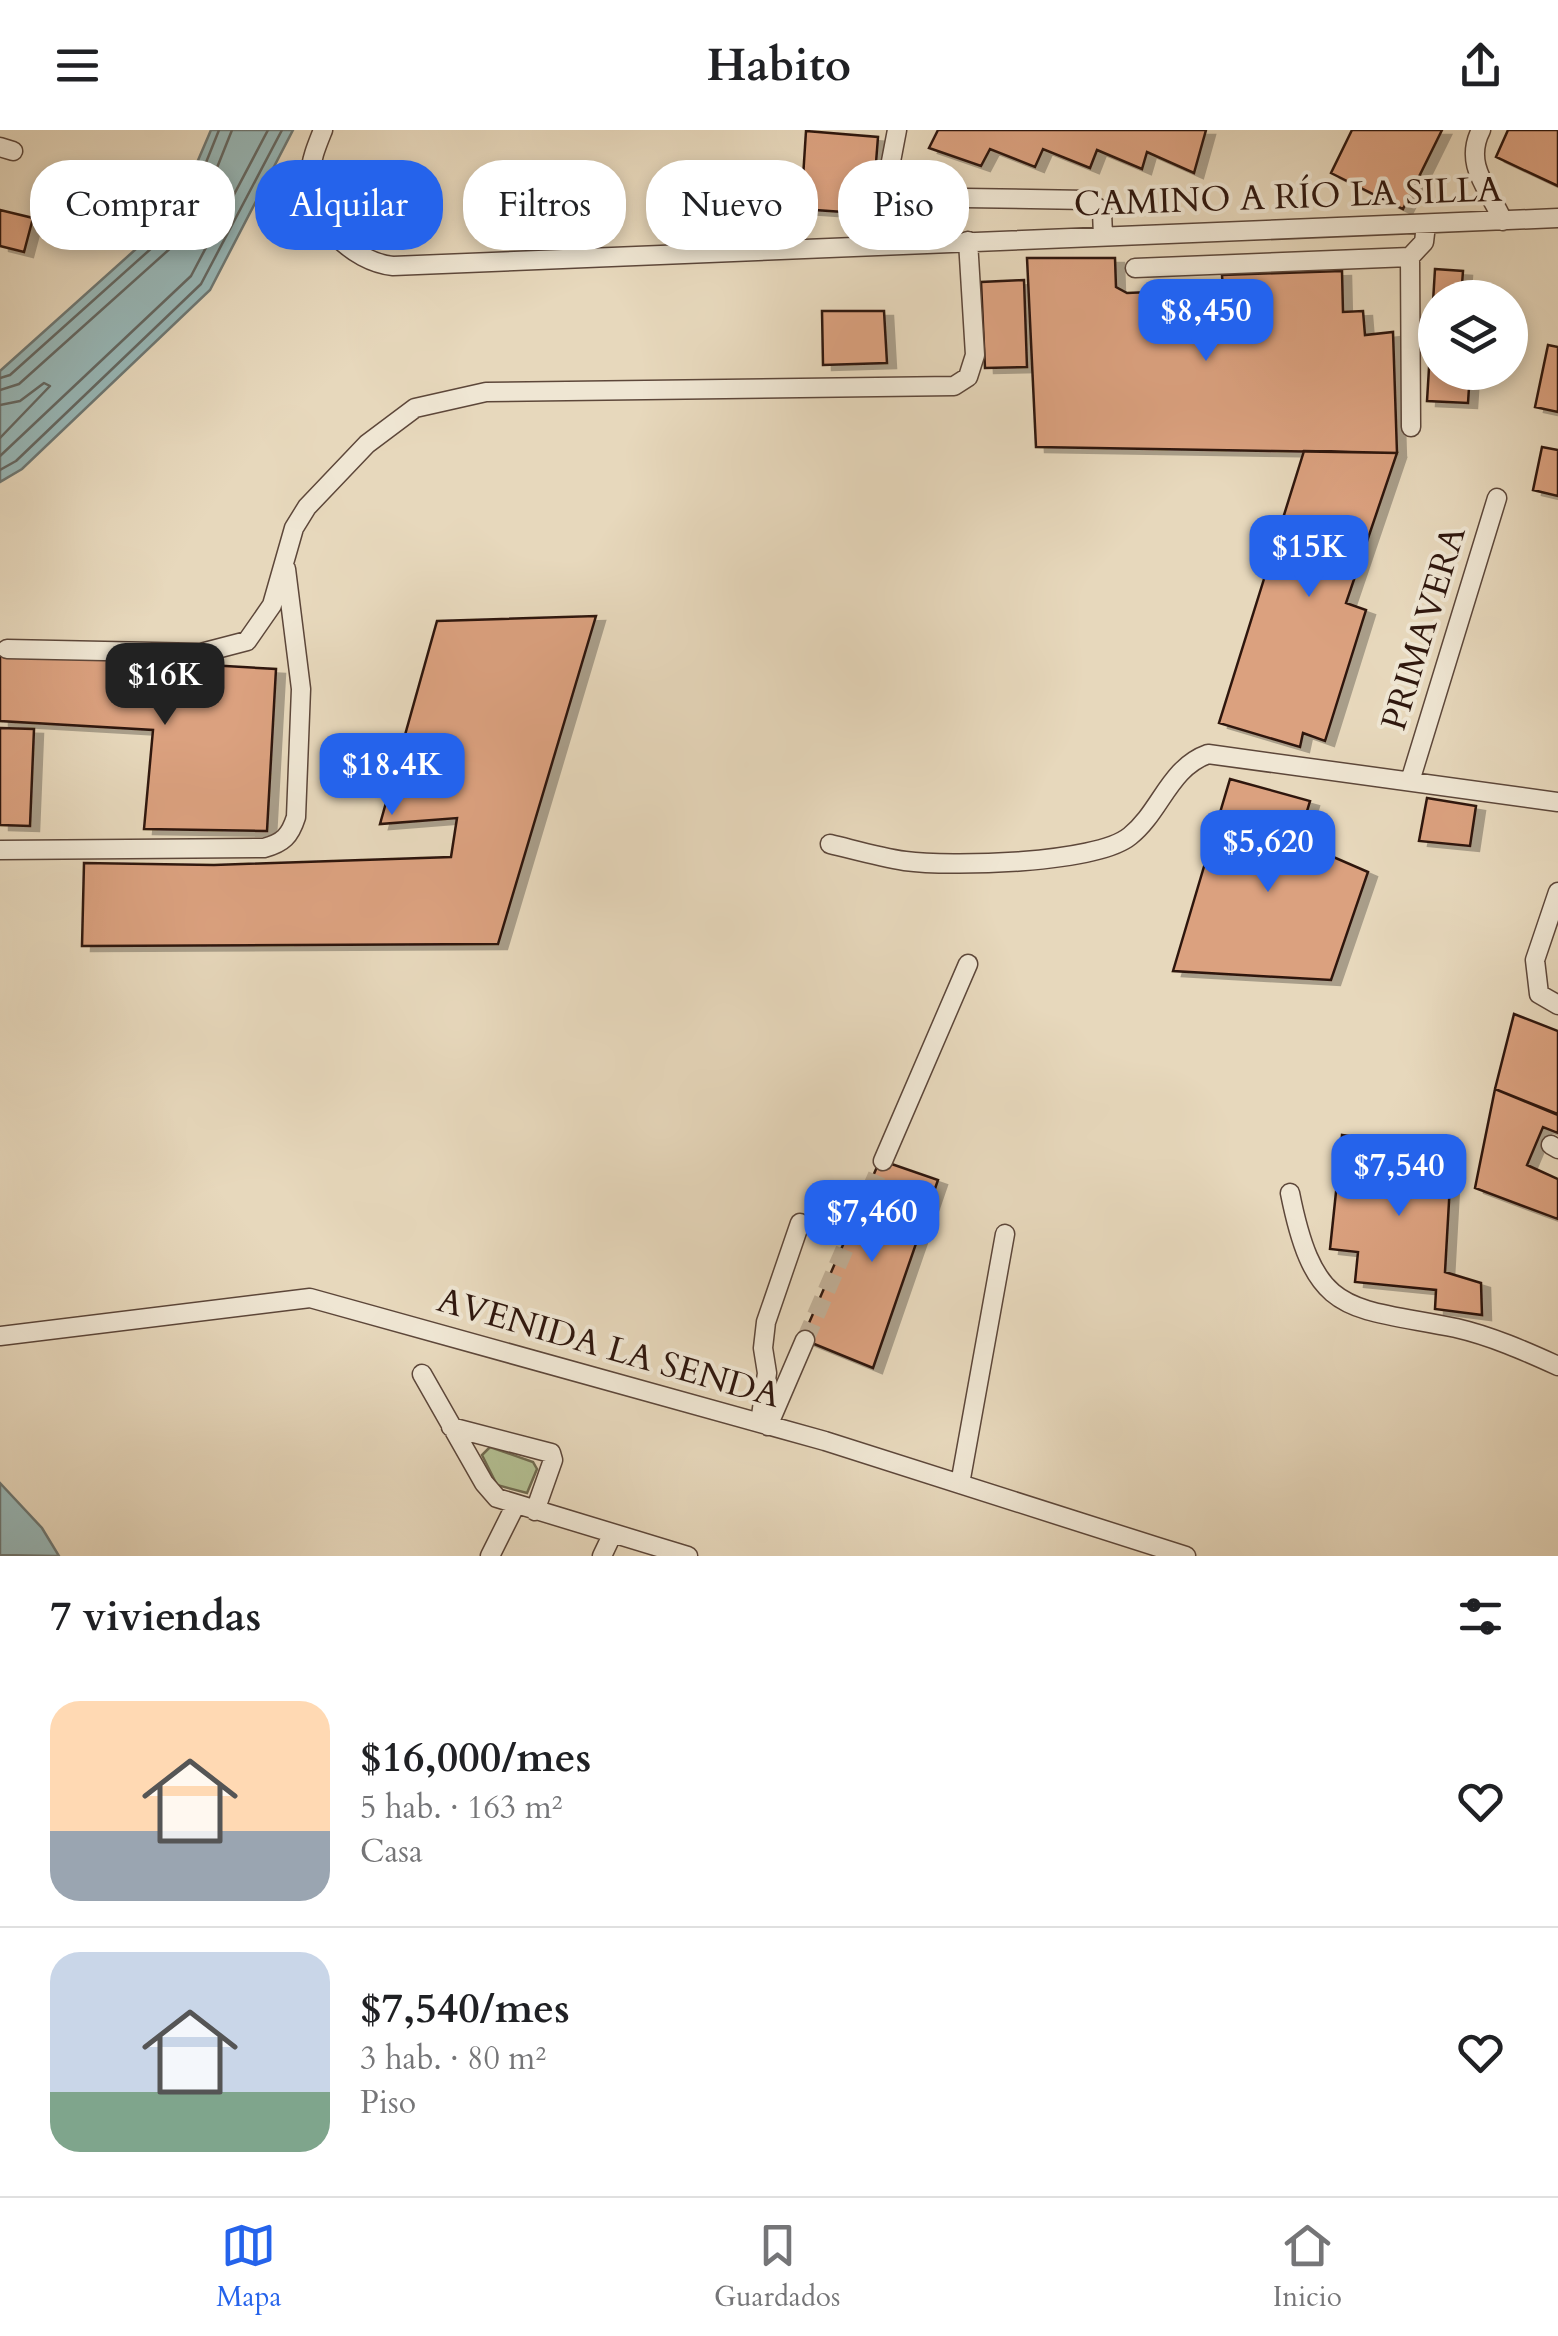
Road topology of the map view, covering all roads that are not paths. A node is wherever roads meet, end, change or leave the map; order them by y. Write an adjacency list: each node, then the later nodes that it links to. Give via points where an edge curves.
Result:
1 (323, 130): 11 (street, CAMINO A RÍO LA SILLA, via 310,174 316,205 362,259 393,266)
2 (898, 130): 4 (street)
3 (1481, 130): 7 (street, via 1472,155)
4 (892, 160)
5 (969, 198): 9 (street, via 1086,200 1102,211)
6 (1558, 218): 7 (street, CAMINO A RÍO LA SILLA)
7 (1503, 221): 8 (street, CAMINO A RÍO LA SILLA)
8 (1426, 224): 9 (street, CAMINO A RÍO LA SILLA); 13 (street, via 1424,242)
9 (1103, 236): 10 (street, CAMINO A RÍO LA SILLA)
10 (969, 241)
11 (838, 246)
12 (969, 250): 17 (street, via 976,355 968,376 954,386 638,387 459,396 394,420 307,506)
13 (1410, 258): 14 (street); 15 (street)
14 (1135, 268)
15 (1411, 427)
16 (1497, 498): 19 (street, PRIMAVERA)
17 (286, 564): 18 (street, via 261,625 226,649); 22 (street, via 301,689 291,833 264,848)
18 (7, 649)
19 (1411, 778): 20 (street); 21 (street, via 1208,754 1186,764 1129,837 1103,850 942,864)
20 (1558, 802)
21 (830, 844)
22 (0, 850)
23 (1558, 892): 25 (street, via 1534,960 1539,994)
24 (968, 964): 26 (street)
25 (1558, 1006)
26 (883, 1161)
27 (1290, 1193): 32 (street, via 1306,1256 1342,1300 1382,1318 1458,1328)
28 (800, 1223): 34 (street, via 766,1322)
29 (1005, 1234): 36 (street)
30 (1, 1337): 34 (street, AVENIDA LA SENDA, via 310,1298)
31 (805, 1340): 34 (street)
32 (1558, 1366)
33 (422, 1374): 35 (street)
34 (764, 1424): 36 (street, AVENIDA LA SENDA)
35 (451, 1426): 37 (street, via 484,1483); 38 (street, via 552,1453)
36 (960, 1484): 43 (street, AVENIDA LA SENDA)
37 (515, 1506): 38 (street); 40 (street)
38 (535, 1512): 39 (street)
39 (612, 1534): 41 (street); 42 (street)
40 (490, 1556)
41 (602, 1556)
42 (688, 1556)
43 (1186, 1556)

